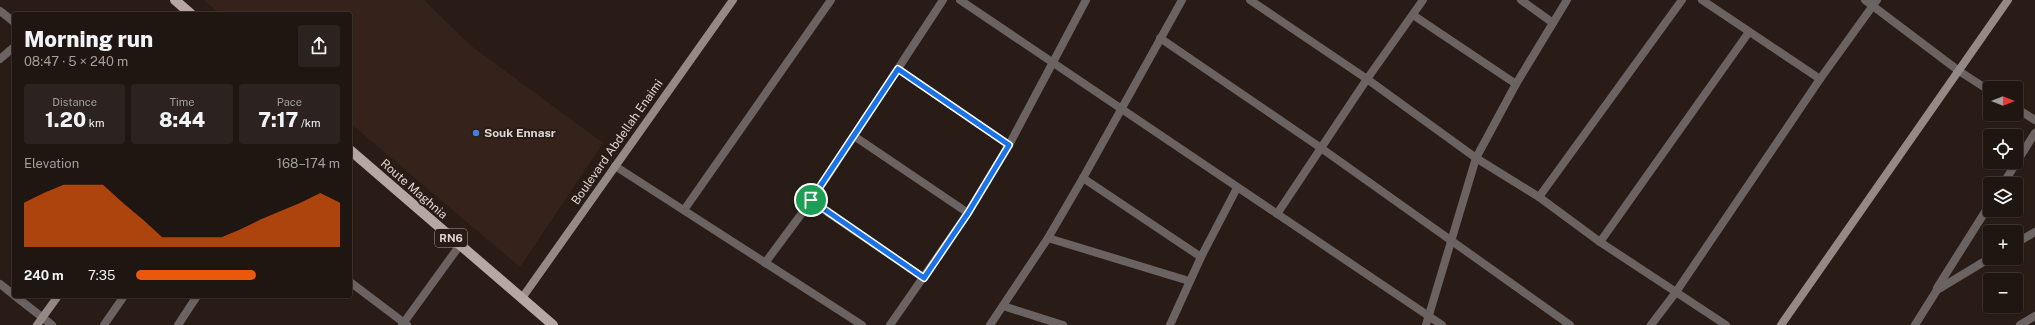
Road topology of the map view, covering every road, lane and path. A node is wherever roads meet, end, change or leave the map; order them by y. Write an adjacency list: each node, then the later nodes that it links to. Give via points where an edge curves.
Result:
1 (175, 0): 18 (main road)
2 (733, 0): 42 (street, Boulevard Abdellah Enaimi)
3 (831, 0): 48 (street)
4 (943, 0): 27 (street)
5 (960, 0): 26 (street)
6 (1086, 0): 26 (street)
7 (1182, 0): 23 (street)
8 (1250, 0): 29 (street)
9 (1423, 0): 19 (street)
10 (1521, 0): 21 (street)
11 (1567, 0): 21 (street)
12 (1682, 0): 46 (street)
13 (1702, 0): 22 (street)
14 (1865, 0): 16 (street)
15 (2008, 0): 28 (street)
16 (1875, 3): 28 (street); 30 (street)
17 (0, 11): 20 (street)
18 (189, 12)
19 (1413, 15): 29 (street); 31 (street)
20 (12, 20)
21 (1554, 23): 31 (street)
22 (1749, 32): 30 (street); 56 (street)
23 (1160, 38): 33 (street); 39 (street)
24 (12, 49): 25 (street)
25 (0, 59)
26 (1053, 63): 33 (street); 38 (street)
27 (898, 69): 37 (street); 38 (street)
28 (1959, 71): 32 (street); 92 (street)
29 (1367, 79): 39 (street); 41 (street)
30 (1820, 79): 66 (street)
31 (1516, 84): 41 (street)
32 (1983, 86)
33 (1122, 108): 44 (street); 45 (street)
34 (2023, 112): 35 (street)
35 (2035, 120)
36 (2035, 132): 43 (street)
37 (854, 136): 47 (street); 49 (street)
38 (1009, 145): 49 (street)
39 (1322, 148): 50 (street); 55 (street)
40 (352, 152): 57 (main road, Route Maghnia / RN6)
41 (1476, 158): 46 (street); 55 (street)
42 (615, 166): 48 (street); 72 (street, Boulevard Abdellah Enaimi)
43 (2007, 177)
44 (1084, 178): 53 (street); 58 (street)
45 (1236, 188): 50 (street); 58 (street)
46 (1539, 197): 56 (street)
47 (811, 200): 60 (street); 61 (street)
48 (684, 210): 60 (street)
49 (968, 213): 61 (street)
50 (1277, 214): 76 (street)
51 (1983, 215): 65 (street)
52 (2035, 232): 54 (street)
53 (1048, 238): 62 (street); 73 (street)
54 (2023, 239)
55 (1450, 240): 76 (street); 89 (street)
56 (1600, 242): 66 (street)
57 (460, 245): 72 (main road, Route Maghnia / RN6); 77 (street)
58 (1201, 257): 62 (street)
59 (1983, 262): 65 (street)
60 (765, 263): 83 (street)
61 (924, 278): 84 (street)
62 (1189, 282): 87 (street)
63 (0, 284): 67 (street)
64 (352, 284): 77 (street)
65 (1937, 290): 93 (street)
66 (1676, 292): 90 (street); 91 (street)
67 (12, 294)
68 (18, 298): 75 (street)
69 (56, 298): 75 (street)
70 (123, 298): 80 (street)
71 (197, 298): 81 (street)
72 (522, 298): 82 (main road, Route Maghnia / RN6)
73 (1003, 306): 85 (street); 86 (street)
74 (2035, 316): 94 (street)
75 (42, 317): 78 (street); 79 (street)
76 (1428, 321): 88 (street)
77 (404, 324)
78 (37, 325)
79 (52, 325)
80 (104, 325)
81 (178, 325)
82 (553, 325)
83 (862, 325)
84 (890, 325)
85 (990, 325)
86 (1063, 325)
87 (1170, 325)
88 (1442, 325)
89 (1570, 325)
90 (1651, 325)
91 (1726, 325)
92 (1781, 325)
93 (1915, 325)
94 (2020, 325)

